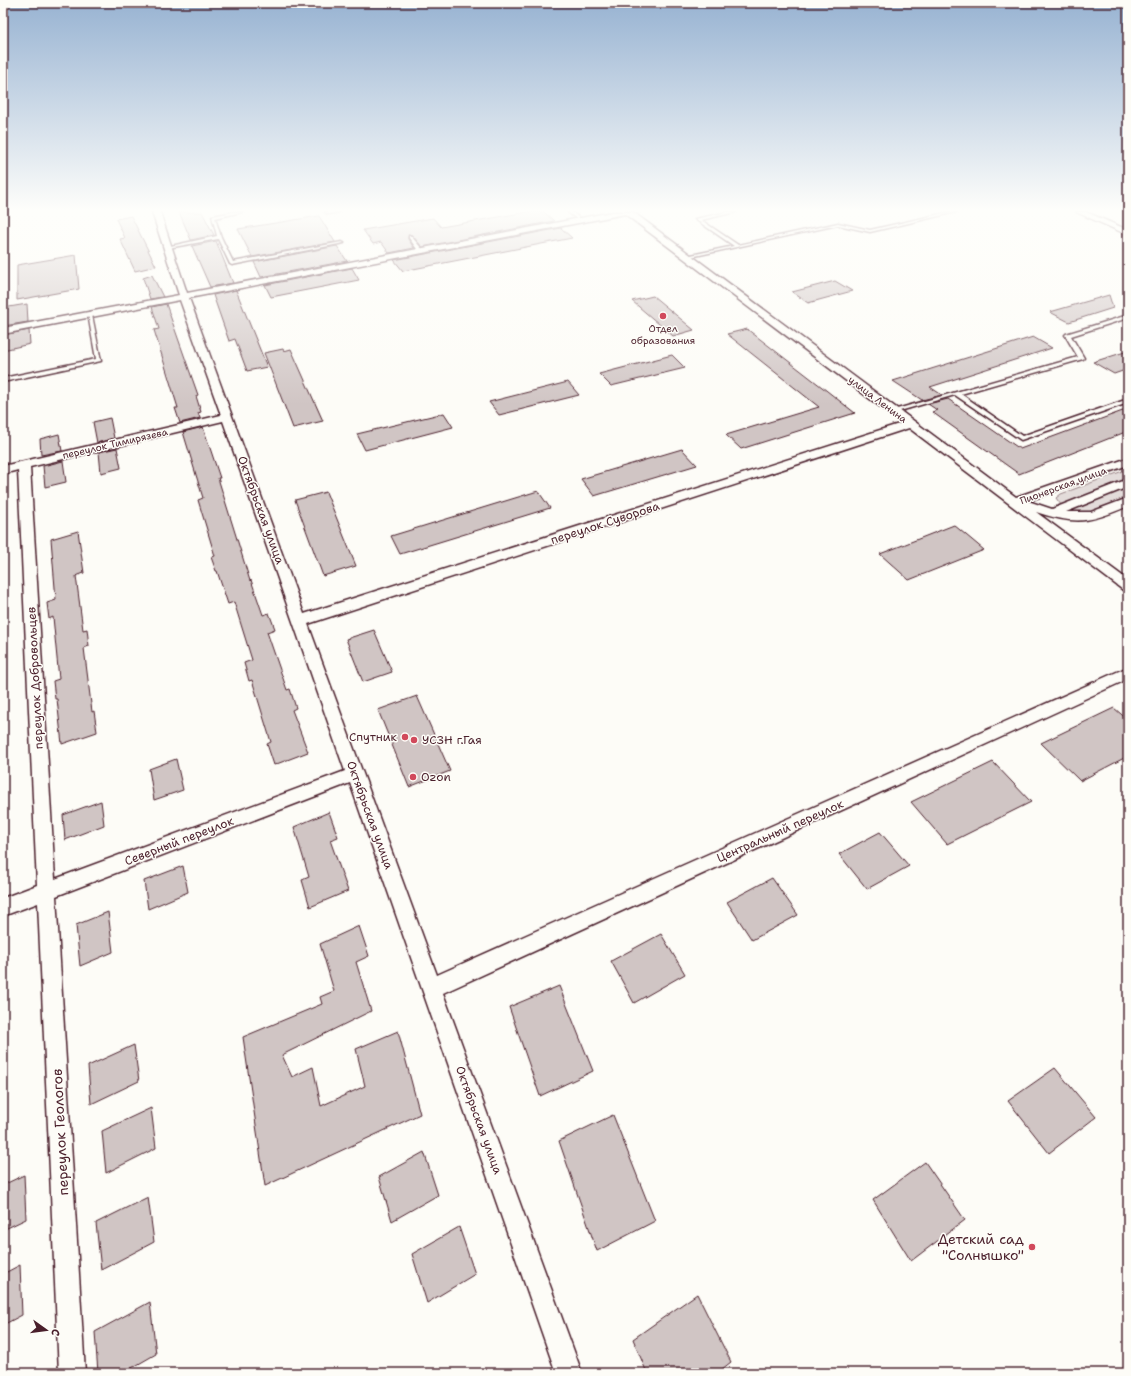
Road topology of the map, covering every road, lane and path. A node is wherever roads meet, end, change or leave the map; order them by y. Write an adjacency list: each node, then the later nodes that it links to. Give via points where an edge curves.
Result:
1 (177, 276): 4 (street, Октябрьская улица)
2 (291, 276): 4 (street)
3 (714, 276): 11 (street, улица Ленина)
4 (184, 297): 5 (street); 12 (street, Октябрьская улица)
5 (90, 315): 7 (street); 8 (lane, via 99,360)
6 (1128, 316): 9 (lane, via 1068,335 1081,358)
7 (3, 331)
8 (3, 380)
9 (956, 393): 10 (lane, via 1021,438); 11 (lane)
10 (1128, 401)
11 (893, 411): 13 (street, улица Ленина)
12 (227, 417): 15 (street, переулок Тимирязева); 22 (street, Октябрьская улица)
13 (910, 424): 18 (street, улица Ленина); 22 (street, переулок Суворова)
14 (1128, 461): 18 (street, Пионерская улица)
15 (24, 465): 16 (street, переулок Тимирязева); 25 (street, переулок Добровольцев)
16 (3, 470)
17 (1128, 483): 20 (street)
18 (1015, 501): 20 (street, Пионерская улица); 21 (street, улица Ленина)
19 (1128, 502): 20 (street, Пионерская улица, via 1088,517)
20 (1052, 513)
21 (1128, 587)
22 (300, 621): 24 (street, Октябрьская улица)
23 (1128, 673): 27 (street, Центральный переулок)
24 (355, 774): 25 (street, Северный переулок); 27 (street, Октябрьская улица)
25 (47, 891): 26 (street, Северный переулок); 28 (street, переулок Геологов)
26 (3, 908)
27 (432, 988): 29 (street, Октябрьская улица)
28 (72, 1373)
29 (569, 1373)

